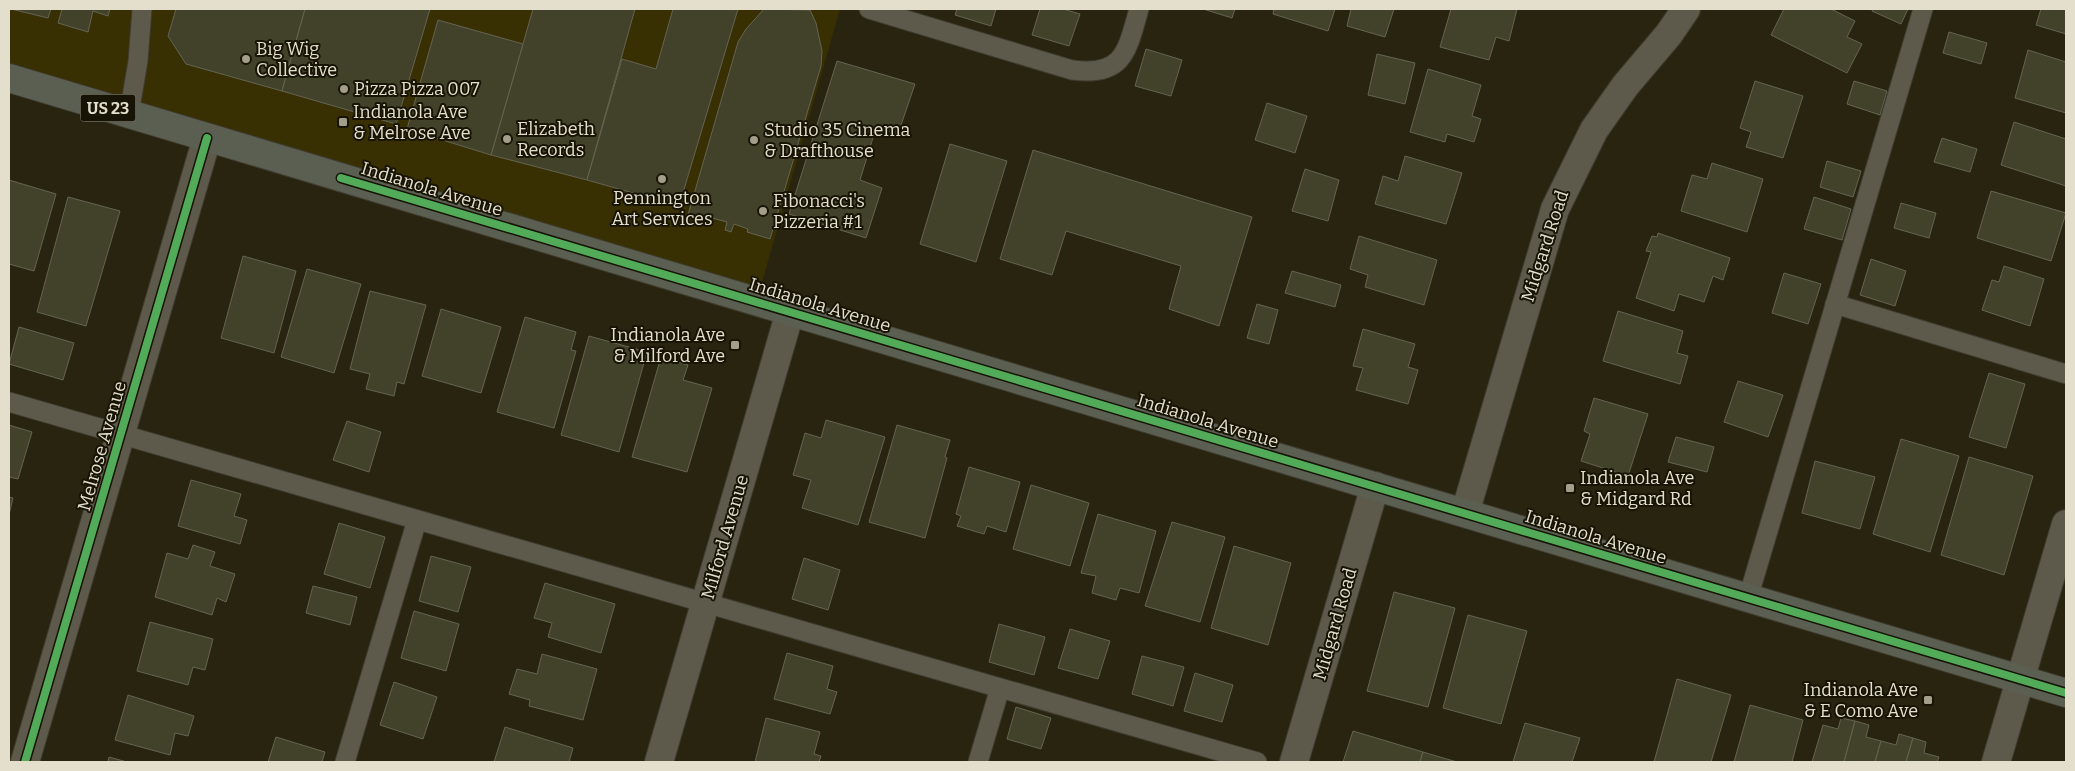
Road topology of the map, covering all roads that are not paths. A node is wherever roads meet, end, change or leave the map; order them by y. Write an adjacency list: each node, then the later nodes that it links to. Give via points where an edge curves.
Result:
1 (142, 9): 7 (lane)
2 (869, 9): 3 (lane, via 1072,70 1090,72 1113,66 1122,56 1130,42)
3 (1139, 9)
4 (1686, 9): 15 (street, Midgard Road, via 1594,130 1555,208)
5 (1923, 9): 9 (lane)
6 (9, 78): 7 (main road, Indianola Avenue / US 23)
7 (129, 114): 8 (main road, Indianola Avenue / US 23)
8 (207, 138): 10 (main road, Indianola Avenue / US 23); 13 (street, Melrose Avenue)
9 (1835, 304): 11 (lane); 18 (lane)
10 (790, 312): 14 (main road, Indianola Avenue / US 23); 19 (street, Milford Avenue)
11 (2066, 374)
12 (9, 402): 13 (lane)
13 (120, 434): 16 (lane); 23 (street, Melrose Avenue)
14 (1375, 486): 15 (main road, Indianola Avenue / US 23); 28 (street, Midgard Road)
15 (1465, 513): 18 (main road, Indianola Avenue / US 23)
16 (417, 520): 19 (lane); 24 (lane)
17 (2066, 524): 20 (street)
18 (1748, 598): 20 (main road, Indianola Avenue / US 23)
19 (705, 603): 21 (lane); 25 (street, Milford Avenue)
20 (2021, 679): 22 (main road, Indianola Avenue / US 23); 29 (street)
21 (1000, 688): 26 (lane); 27 (lane)
22 (2066, 692)
23 (26, 762)
24 (345, 762)
25 (659, 762)
26 (978, 762)
27 (1257, 762)
28 (1294, 762)
29 (1996, 762)

